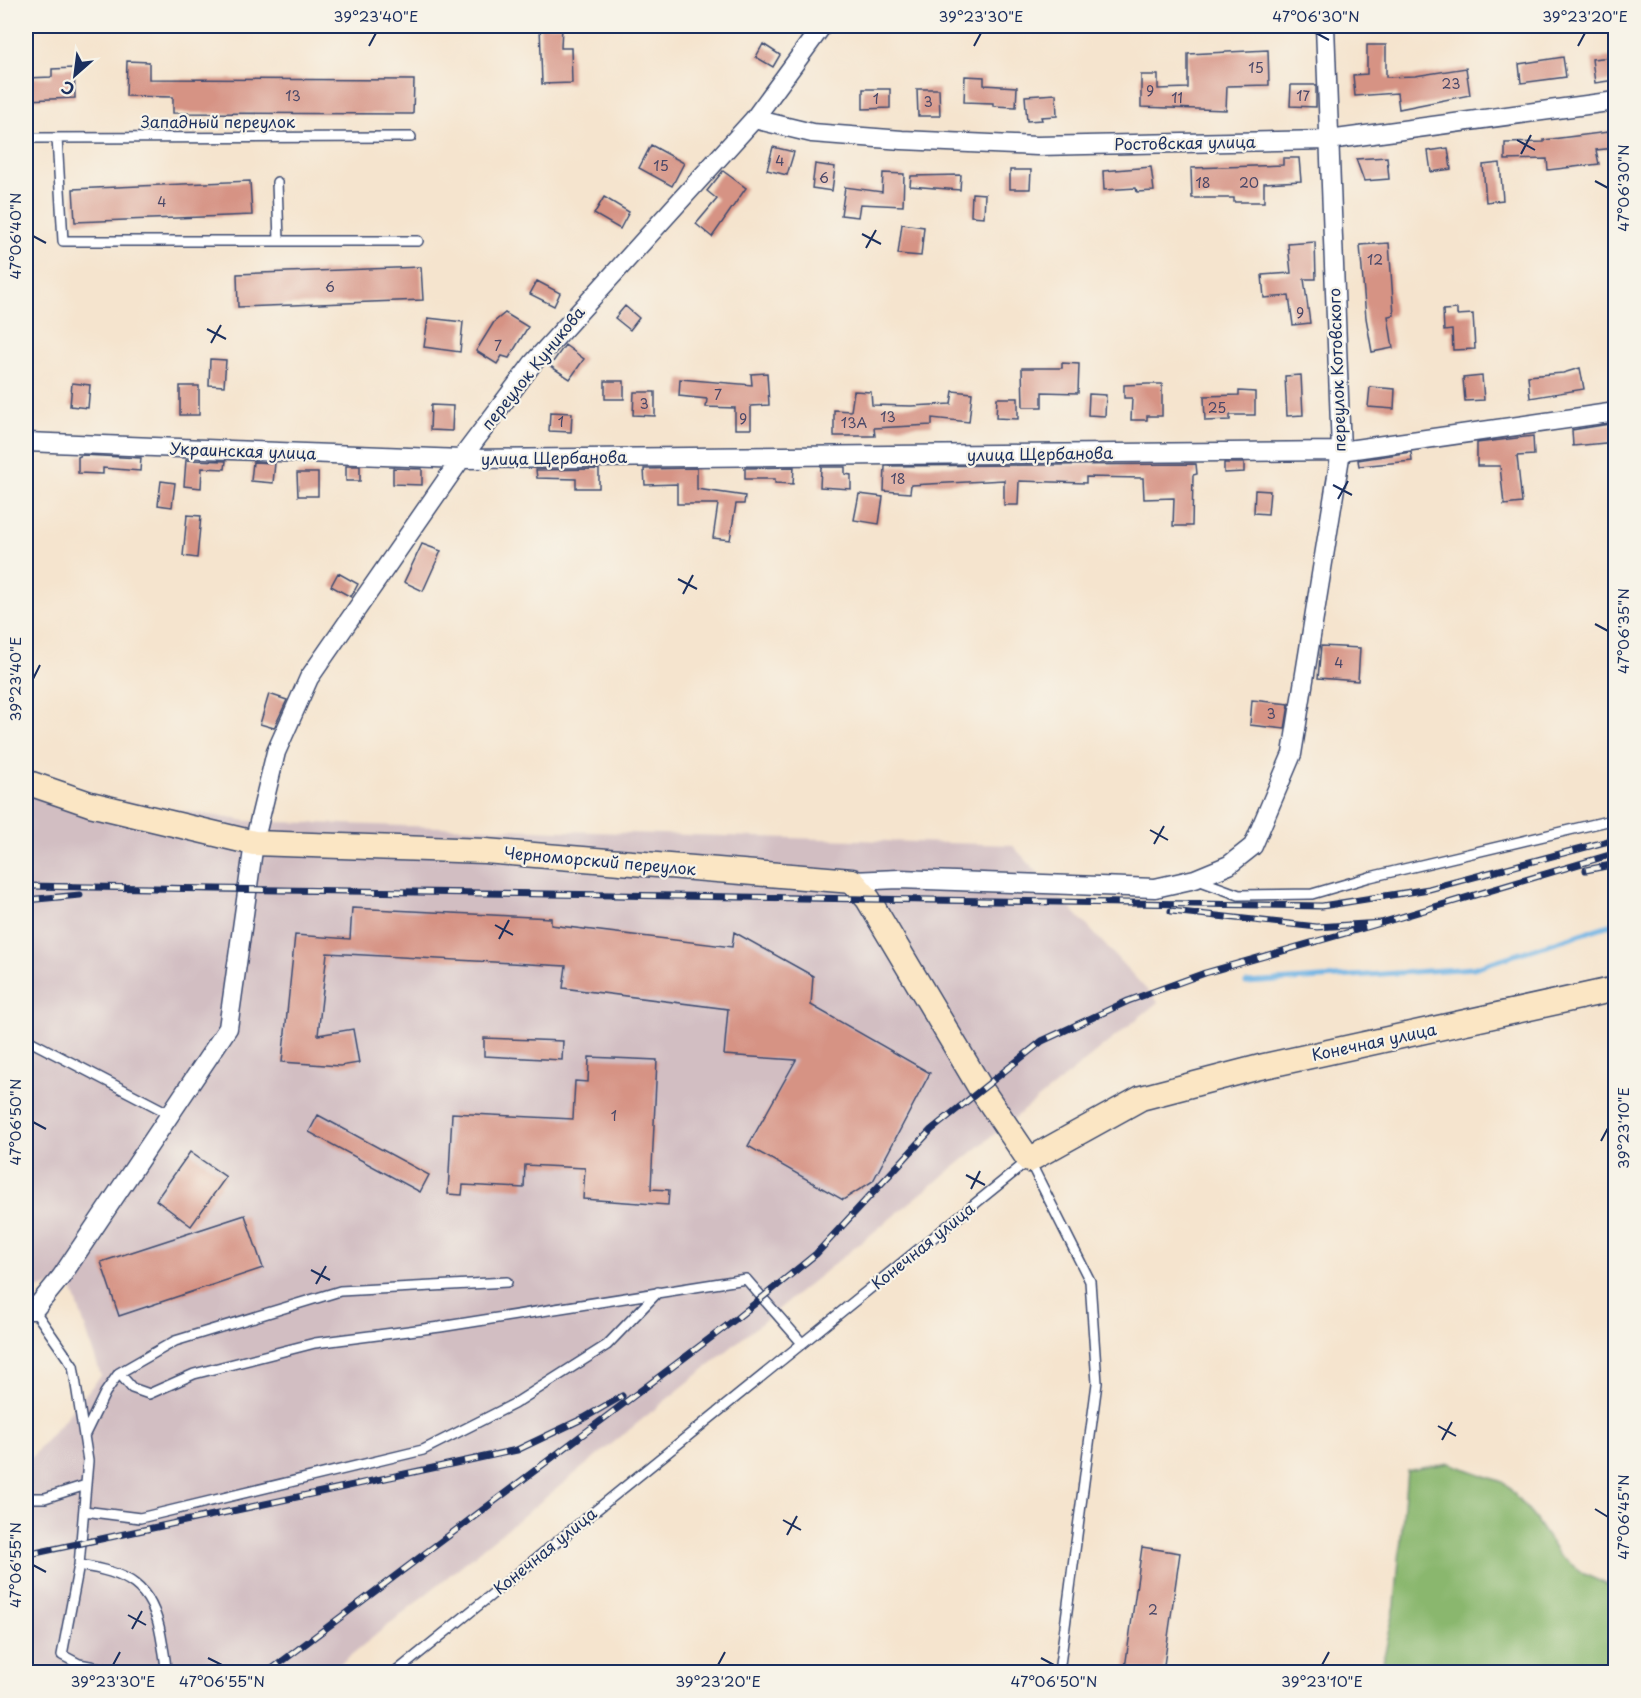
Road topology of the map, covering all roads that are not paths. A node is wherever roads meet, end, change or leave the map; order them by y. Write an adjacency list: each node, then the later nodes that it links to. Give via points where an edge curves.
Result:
1 (822, 26): 4 (street, переулок Куникова)
2 (1325, 26): 8 (street, переулок Котовского)
3 (1616, 101): 8 (street, Ростовская улица)
4 (754, 119): 8 (street, Ростовская улица, via 824,134 1037,146); 15 (street, переулок Куникова, via 533,363)
5 (411, 137): 7 (lane, Западный переулок)
6 (26, 138): 7 (lane, Западный переулок)
7 (57, 138): 10 (lane, via 63,241)
8 (1329, 140): 14 (street, переулок Котовского)
9 (277, 182): 10 (lane)
10 (279, 241): 11 (lane)
11 (418, 241)
12 (1616, 412): 14 (street, улица Щербанова)
13 (26, 442): 15 (street, Украинская улица)
14 (1341, 451): 15 (street, улица Щербанова); 19 (street, переулок Котовского, via 1292,754 1253,846 1229,865)
15 (461, 459): 18 (street, переулок Куникова, via 309,678 276,752)
16 (26, 782): 18 (street, Черноморский переулок, via 90,804)
17 (1616, 819): 19 (lane, via 1312,894 1239,895)
18 (254, 843): 20 (street, Черноморский переулок, via 485,851); 23 (street, переулок Куникова, via 228,1028)
19 (1195, 879): 20 (street, via 1155,888 899,879)
20 (852, 881): 24 (street, via 868,899 981,1089)
21 (1616, 988): 24 (street, Конечная улица, via 1260,1067 1141,1098)
22 (26, 1039): 23 (lane)
23 (170, 1114): 27 (street, переулок Куникова, via 61,1276)
24 (1029, 1160): 28 (lane, Конечная улица); 39 (lane, via 1090,1281 1097,1383)
25 (507, 1282): 29 (lane, via 340,1291 175,1341)
26 (658, 1292): 28 (lane, via 746,1279); 29 (lane, via 440,1327 315,1342 194,1374 149,1394 132,1388); 33 (lane, via 607,1345 514,1404 423,1450 140,1518)
27 (30, 1310): 30 (lane, via 73,1366)
28 (802, 1343): 38 (lane, Конечная улица)
29 (119, 1372): 30 (lane)
30 (84, 1436): 31 (lane)
31 (86, 1485): 32 (lane, via 45,1498); 33 (lane)
32 (26, 1498)
33 (84, 1511): 34 (lane)
34 (79, 1565): 35 (lane, via 62,1655); 37 (lane, via 107,1570 136,1583 148,1595 157,1613)
35 (77, 1668): 36 (lane)
36 (121, 1672)
37 (166, 1672)
38 (396, 1672)
39 (1059, 1672)

